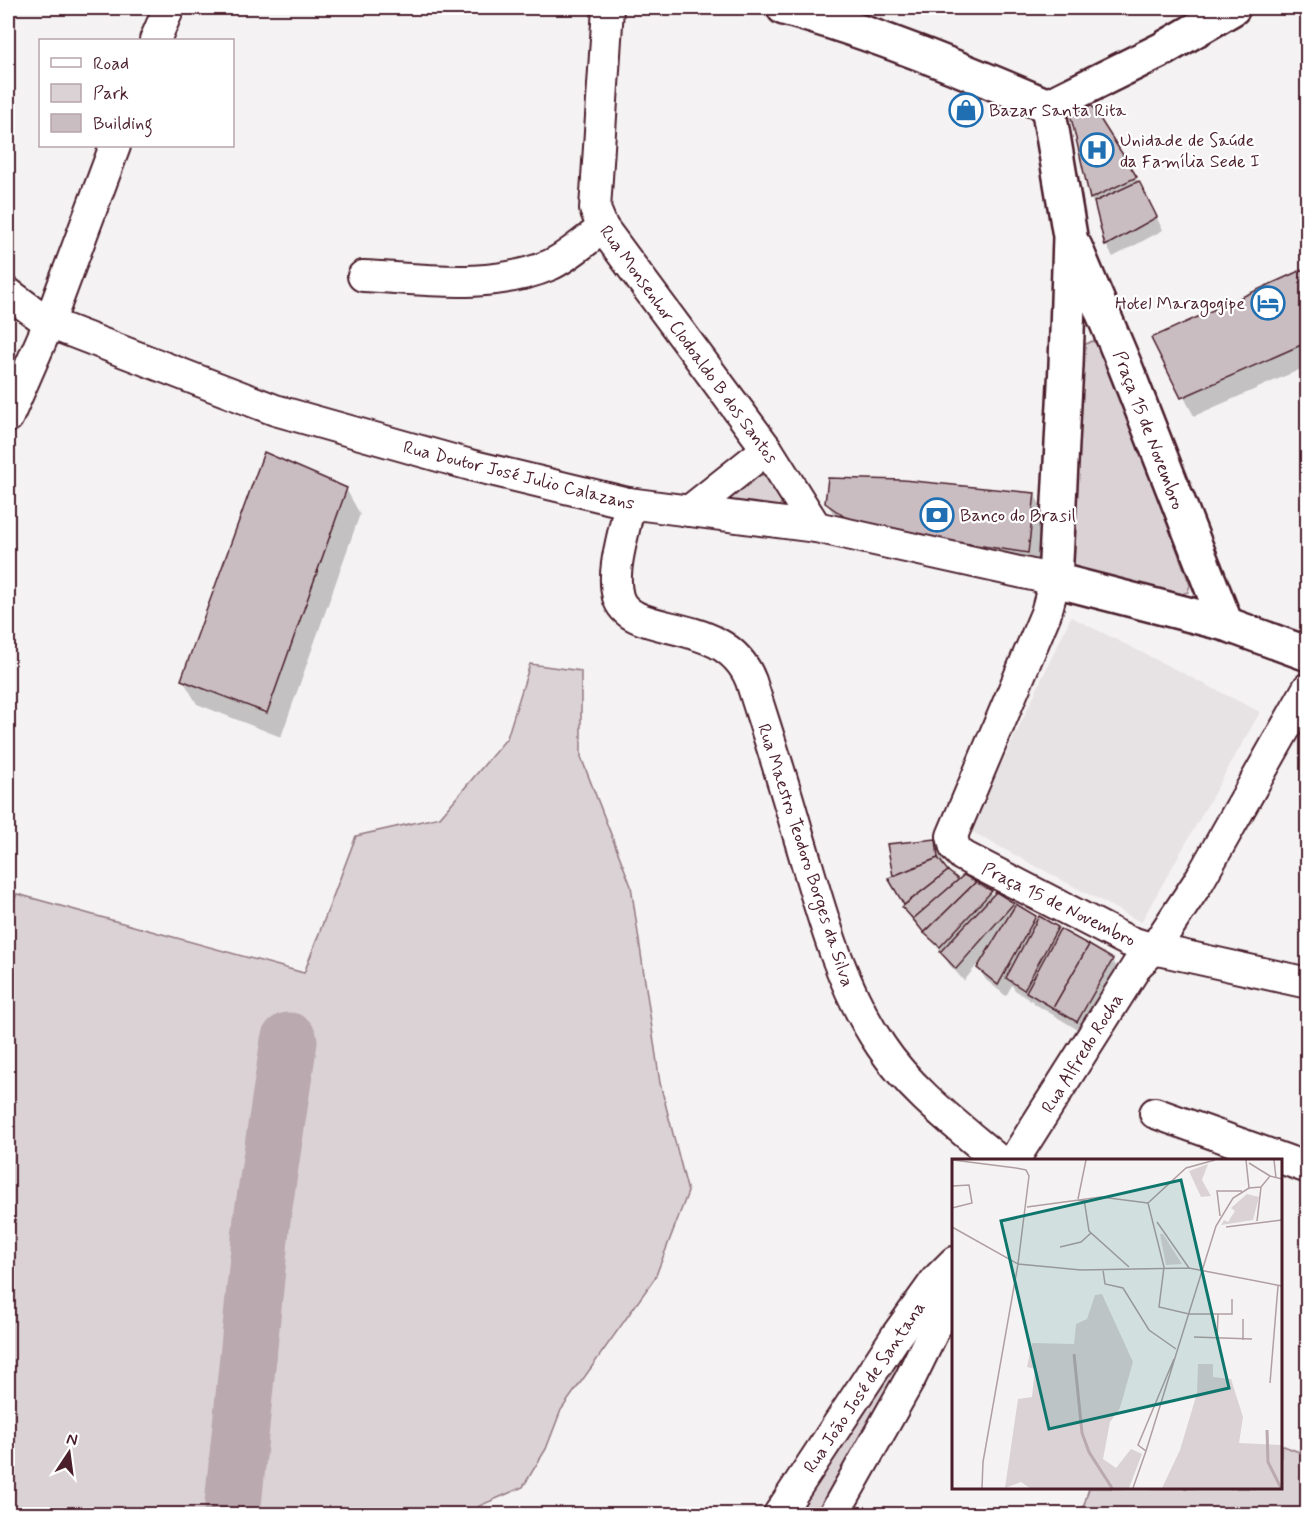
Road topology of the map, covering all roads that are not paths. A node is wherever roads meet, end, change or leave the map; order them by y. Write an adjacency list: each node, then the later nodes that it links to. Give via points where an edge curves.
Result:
1 (169, 8): 5 (street)
2 (608, 8): 8 (street, Rua Monsenhor Clodoaldo B dos Santos, via 595,209)
3 (784, 8): 6 (street, via 841,23)
4 (1233, 8): 6 (street, via 1163,50)
5 (155, 39)
6 (1048, 106): 9 (street, Praça 15 de Novembro)
7 (114, 147): 12 (street)
8 (603, 228): 10 (street, via 551,265 519,275 458,281); 14 (street, Rua Monsenhor Clodoaldo B dos Santos)
9 (1070, 236): 18 (street, Praça 15 de Novembro); 19 (street, Praça 15 de Novembro)
10 (363, 276)
11 (8, 293): 12 (street, Rua Doutor José Julio Calazans)
12 (49, 323): 13 (street); 15 (street, Rua Doutor José Julio Calazans, via 275,410 474,466)
13 (8, 417)
14 (766, 449): 16 (street); 17 (street, Rua Monsenhor Clodoaldo B dos Santos)
15 (628, 503): 16 (street, Rua Doutor José Julio Calazans); 25 (street, Rua Maestro Teodoro Borges da Silva, via 616,572 618,596 625,610 721,644 740,660 751,681 833,950 851,995 900,1070)
16 (689, 511): 17 (street, Rua Doutor José Julio Calazans)
17 (816, 527): 18 (street, Rua Doutor José Julio Calazans)
18 (1055, 580): 19 (street); 22 (street, Praça 15 de Novembro, via 1046,613 952,836 954,848 1128,941)
19 (1226, 624): 20 (street)
20 (1308, 654)
21 (1308, 688): 22 (street, Praça 15 de Novembro, via 1199,881)
22 (1154, 949): 23 (street); 26 (street, Rua Alfredo Rocha, via 1138,964)
23 (1308, 983)
24 (1155, 1113): 27 (street)
25 (996, 1159)
26 (1015, 1159)
27 (1308, 1168)
28 (952, 1264): 30 (street, Rua João José de Santana, via 896,1336)
29 (952, 1293): 31 (street, Rua João José de Santana, via 910,1379)
30 (779, 1515)
31 (834, 1515)

